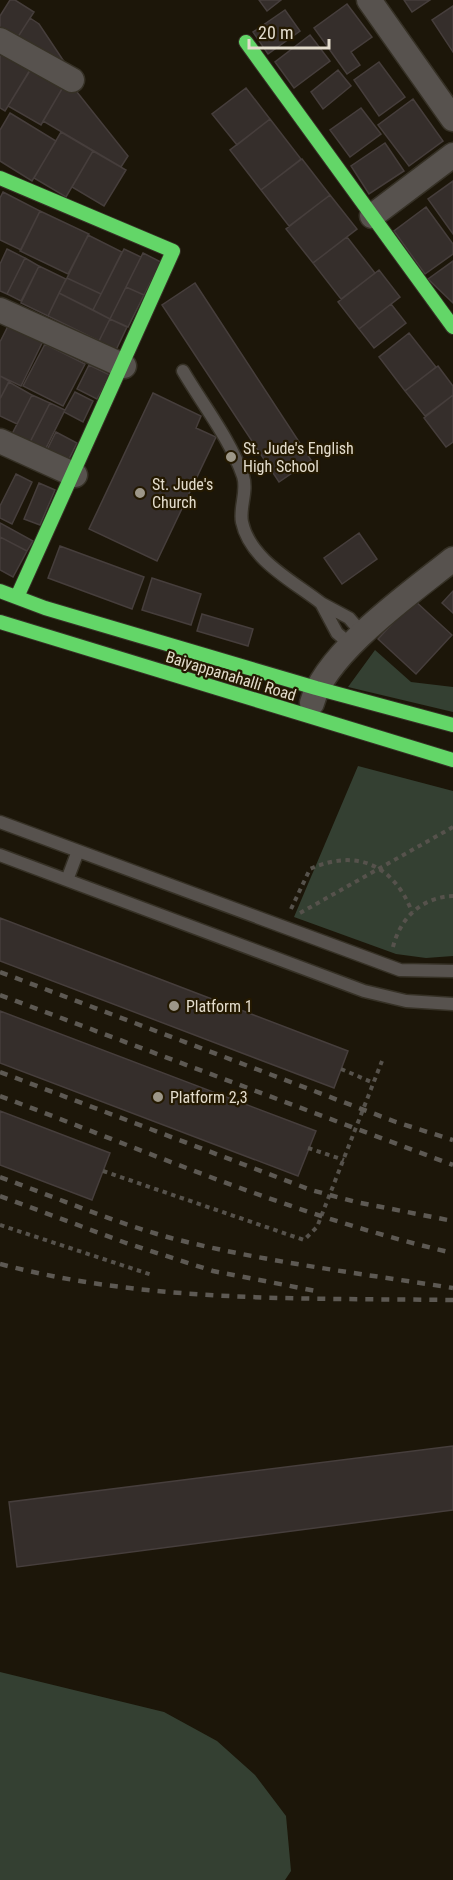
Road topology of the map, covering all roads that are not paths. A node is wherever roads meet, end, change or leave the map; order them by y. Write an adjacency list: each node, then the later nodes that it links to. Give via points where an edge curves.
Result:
1 (369, 0): 5 (street)
2 (0, 40): 4 (street)
3 (246, 42): 8 (street)
4 (72, 80)
5 (453, 119)
6 (453, 155): 8 (street)
7 (0, 178): 11 (street, via 173,251)
8 (372, 216): 10 (street)
9 (0, 310): 11 (street)
10 (453, 327)
11 (124, 366): 14 (street)
12 (183, 371): 18 (lane, via 244,479 241,521 249,540 264,561)
13 (0, 441): 14 (street)
14 (75, 475): 17 (street)
15 (453, 559): 20 (street)
16 (0, 591): 17 (street, Baiyappanahalli Road)
17 (17, 597): 21 (street, Baiyappanahalli Road)
18 (321, 603): 20 (lane, via 349,618); 20 (lane, via 337,633)
19 (0, 622): 22 (street, Baiyappanahalli Road)
20 (357, 639): 21 (street)
21 (316, 688): 22 (street); 23 (street, Baiyappanahalli Road)
22 (308, 717): 24 (street, Baiyappanahalli Road)
23 (453, 725)
24 (453, 760)
25 (0, 822): 26 (lane)
26 (78, 851): 28 (lane); 29 (lane, via 282,923 394,968)
27 (0, 855): 28 (lane)
28 (68, 880): 30 (lane, via 364,992 406,1001)
29 (453, 971)
30 (453, 1004)

